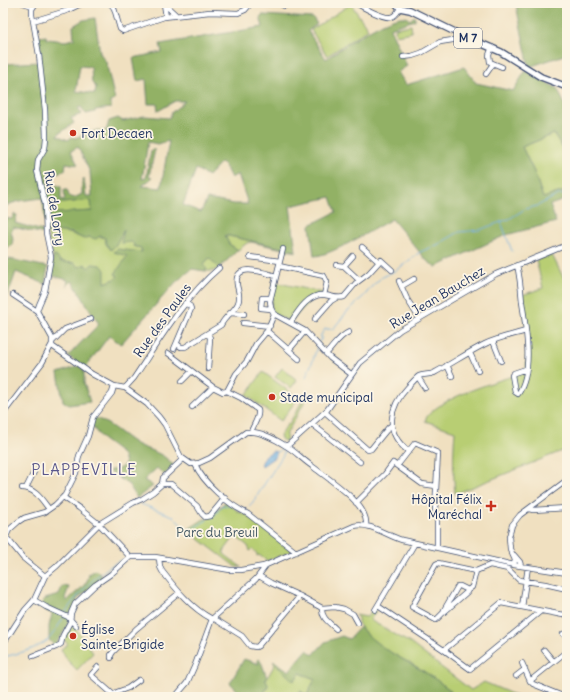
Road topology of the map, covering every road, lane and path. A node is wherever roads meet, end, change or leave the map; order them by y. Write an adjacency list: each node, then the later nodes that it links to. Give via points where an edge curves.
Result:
1 (23, 3): 9 (street)
2 (83, 3): 13 (street)
3 (110, 3): 12 (street, via 121,30)
4 (164, 3): 11 (street); 12 (street)
5 (251, 3): 11 (street, via 245,10 238,12)
6 (279, 3): 7 (street, via 284,6)
7 (292, 3)
8 (356, 3): 10 (street, via 388,17 396,14)
9 (35, 5): 13 (street, Rue de Lorry, via 32,12)
10 (401, 5): 14 (main road, M 7)
11 (175, 16): 12 (street)
12 (166, 17)
13 (33, 21): 44 (street, Rue de Lorry, via 45,110 46,143 38,160 37,171 45,204 46,233 51,257 45,292)
14 (463, 36): 15 (main road, M 7); 16 (street, via 440,42 412,56)
15 (492, 48): 17 (street, via 489,56); 20 (main road, M 7, via 548,80)
16 (403, 57)
17 (493, 64): 18 (street); 19 (street)
18 (502, 66)
19 (486, 74)
20 (567, 87)
21 (567, 245): 29 (street, Rue Jean Bauchez)
22 (362, 247): 26 (street)
23 (283, 249): 27 (street)
24 (353, 256): 30 (street)
25 (250, 257): 27 (street)
26 (379, 262): 32 (street, via 381,260); 35 (street)
27 (279, 263): 33 (street); 39 (street, via 324,276 327,280)
28 (336, 265): 30 (street)
29 (517, 265): 48 (street, Rue Jean Bauchez, via 496,274); 56 (street)
30 (344, 266): 35 (street)
31 (219, 268): 42 (street, Rue des Paules)
32 (392, 270)
33 (276, 276): 40 (street); 45 (street, via 250,270 242,272 236,284 239,301)
34 (414, 279): 37 (street)
35 (359, 280): 41 (street, via 344,297)
36 (399, 281): 37 (street)
37 (402, 286): 48 (street)
38 (12, 295): 44 (street)
39 (324, 295): 41 (street); 51 (street, via 303,305)
40 (270, 298): 43 (street); 43 (street, via 262,298 261,308)
41 (336, 298): 50 (street)
42 (185, 303): 61 (street, via 191,309); 80 (street, Rue des Paules, via 134,378)
43 (271, 309): 47 (street)
44 (37, 311): 60 (street, via 50,334)
45 (230, 313): 46 (street); 58 (street, via 221,324)
46 (244, 314)
47 (274, 314): 51 (street); 53 (street)
48 (419, 318): 74 (street, Rue Jean Bauchez, via 386,341)
49 (91, 319): 60 (street, via 64,329)
50 (315, 319)
51 (291, 322): 55 (street)
52 (244, 323): 53 (street)
53 (270, 326): 54 (street)
54 (268, 331): 63 (street); 82 (street, via 236,374)
55 (305, 331): 63 (street); 66 (street)
56 (526, 331): 59 (street); 70 (street)
57 (349, 332): 66 (street, via 344,334)
58 (208, 333): 61 (street, via 185,347); 71 (street)
59 (493, 341): 65 (street); 68 (street)
60 (52, 343): 78 (street, via 54,348); 85 (street, via 38,368)
61 (176, 344): 62 (street)
62 (174, 349)
63 (289, 350): 67 (street)
64 (168, 353): 72 (street)
65 (470, 353): 69 (street); 73 (street)
66 (326, 354): 74 (street)
67 (299, 359)
68 (501, 360)
69 (448, 365): 75 (street); 76 (street)
70 (526, 369): 70 (street, via 524,381 518,394 515,392 512,376)
71 (208, 370)
72 (192, 371): 77 (street); 79 (street)
73 (478, 371)
74 (351, 374): 84 (street, Rue Jean Bauchez)
75 (452, 376)
76 (418, 378): 81 (street); 87 (street, via 397,400)
77 (182, 381)
78 (114, 386): 80 (street); 99 (street, via 112,393 93,417 79,456 76,473)
79 (213, 387): 82 (street, via 223,392); 83 (street)
80 (123, 388): 91 (street, via 147,404 159,417)
81 (425, 388)
82 (228, 391): 88 (street, via 259,411)
83 (192, 408)
84 (325, 412): 86 (street, Rue Jean Bauchez); 87 (street, via 368,450)
85 (3, 414)
86 (312, 424): 89 (street, Rue Jean Bauchez); 92 (street)
87 (392, 425): 90 (street, via 397,438)
88 (251, 432): 89 (street); 93 (street, via 243,434 210,458)
89 (287, 446): 102 (street)
90 (408, 451): 94 (street); 98 (street, via 415,442 438,453)
91 (183, 459): 93 (street); 97 (street, via 163,478)
92 (360, 462)
93 (194, 464): 100 (street, via 203,479)
94 (397, 466): 98 (street, via 422,484); 102 (street, via 393,463)
95 (34, 472): 104 (street, via 24,488 35,492)
96 (567, 480): 101 (street)
97 (162, 484): 100 (street, via 171,484 197,506 205,517 210,516); 107 (street, via 149,495)
98 (436, 486): 112 (street, via 434,510 437,518)
99 (63, 497): 104 (street); 107 (street)
100 (225, 498): 113 (street)
101 (537, 502): 105 (street); 106 (street)
102 (356, 503): 108 (street, via 366,518)
103 (567, 508): 106 (street)
104 (49, 509): 109 (street, via 24,518)
105 (529, 509): 106 (street); 114 (street, via 515,520 510,529 509,543)
106 (542, 510)
107 (99, 524): 115 (street); 123 (street)
108 (366, 525): 111 (street); 113 (street, via 354,526)
109 (6, 534): 110 (street); 123 (street, via 23,558)
110 (3, 543)
111 (415, 543): 112 (street); 144 (street, via 376,608)
112 (437, 548): 117 (street)
113 (296, 552): 118 (street)
114 (513, 554): 117 (street); 119 (street)
115 (130, 557): 116 (street); 136 (street, via 79,600)
116 (159, 558): 118 (street, via 230,570); 128 (street, via 162,571)
117 (514, 565): 119 (street)
118 (264, 566): 124 (street)
119 (521, 566): 120 (street)
120 (528, 567): 122 (street); 125 (street)
121 (476, 571): 125 (street, via 490,565 508,569 517,580); 127 (street, via 472,587); 135 (street, via 436,564 412,606 436,620)
122 (567, 573)
123 (45, 576): 130 (street)
124 (259, 576): 129 (street); 137 (street)
125 (526, 582): 126 (street); 131 (street)
126 (567, 589)
127 (468, 590): 135 (street); 135 (street, via 458,586)
128 (179, 593): 137 (street, via 200,612); 148 (street, via 132,632 110,655)
129 (300, 596): 132 (street); 137 (street, via 256,647 250,646 232,628)
130 (34, 600): 136 (street); 143 (street)
131 (522, 607): 133 (street); 144 (street, via 501,603)
132 (322, 608): 138 (street, via 347,610); 140 (street, via 324,618)
133 (541, 611): 134 (street, via 563,615); 144 (street, via 470,669)
134 (567, 612)
135 (442, 613)
136 (70, 618): 139 (street); 147 (street, via 61,644)
137 (212, 618): 159 (street, via 187,683)
138 (358, 623)
139 (76, 626)
140 (336, 629)
141 (564, 634): 142 (street)
142 (567, 638)
143 (3, 644)
144 (444, 650)
145 (544, 650): 149 (street)
146 (567, 651): 149 (street)
147 (33, 656)
148 (111, 658)
149 (554, 662): 155 (street)
150 (522, 663): 152 (street)
151 (98, 667): 157 (street, via 91,675)
152 (526, 669): 153 (street); 155 (street)
153 (516, 676)
154 (139, 680): 157 (street)
155 (530, 681): 158 (street)
156 (567, 692): 158 (street)
157 (115, 696)
158 (563, 696)
159 (175, 697)

